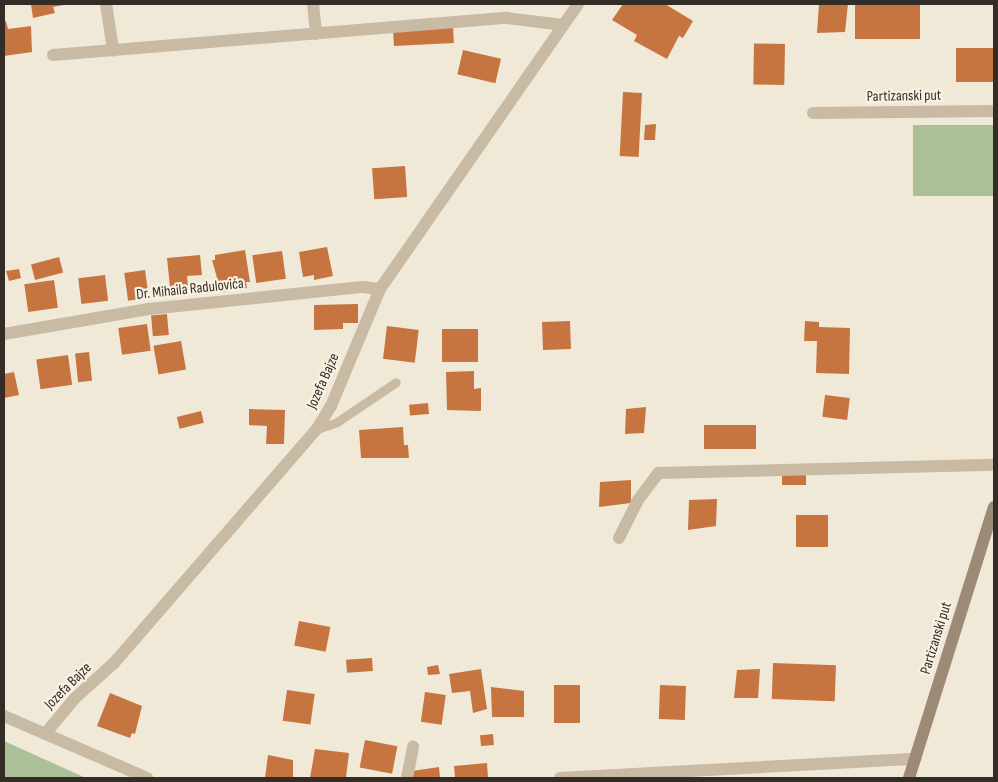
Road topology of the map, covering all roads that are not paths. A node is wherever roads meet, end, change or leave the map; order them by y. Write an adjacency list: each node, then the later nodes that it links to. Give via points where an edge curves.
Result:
1 (106, 4): 6 (street)
2 (313, 4): 5 (street)
3 (578, 4): 4 (street, Jozefa Bajze)
4 (564, 25): 5 (street, via 506,18); 10 (street, Jozefa Bajze)
5 (316, 34): 6 (street)
6 (113, 50): 7 (street)
7 (53, 55)
8 (994, 110): 9 (street, Partizanski put)
9 (813, 113)
10 (380, 289): 11 (street, Dr. Mihaila Radulovića, via 363,287 149,309); 13 (street, Jozefa Bajze, via 331,406)
11 (4, 334)
12 (396, 382): 13 (lane, via 338,422)
13 (317, 429): 18 (street, Jozefa Bajze, via 121,656 75,698)
14 (994, 465): 16 (street, via 658,474 638,500)
15 (994, 507): 20 (main road, Partizanski put)
16 (619, 538)
17 (4, 716): 18 (street)
18 (46, 734): 21 (street)
19 (413, 747): 22 (street)
20 (915, 759): 23 (street); 24 (main road, Partizanski put)
21 (147, 778)
22 (406, 778)
23 (560, 778)
24 (909, 778)

